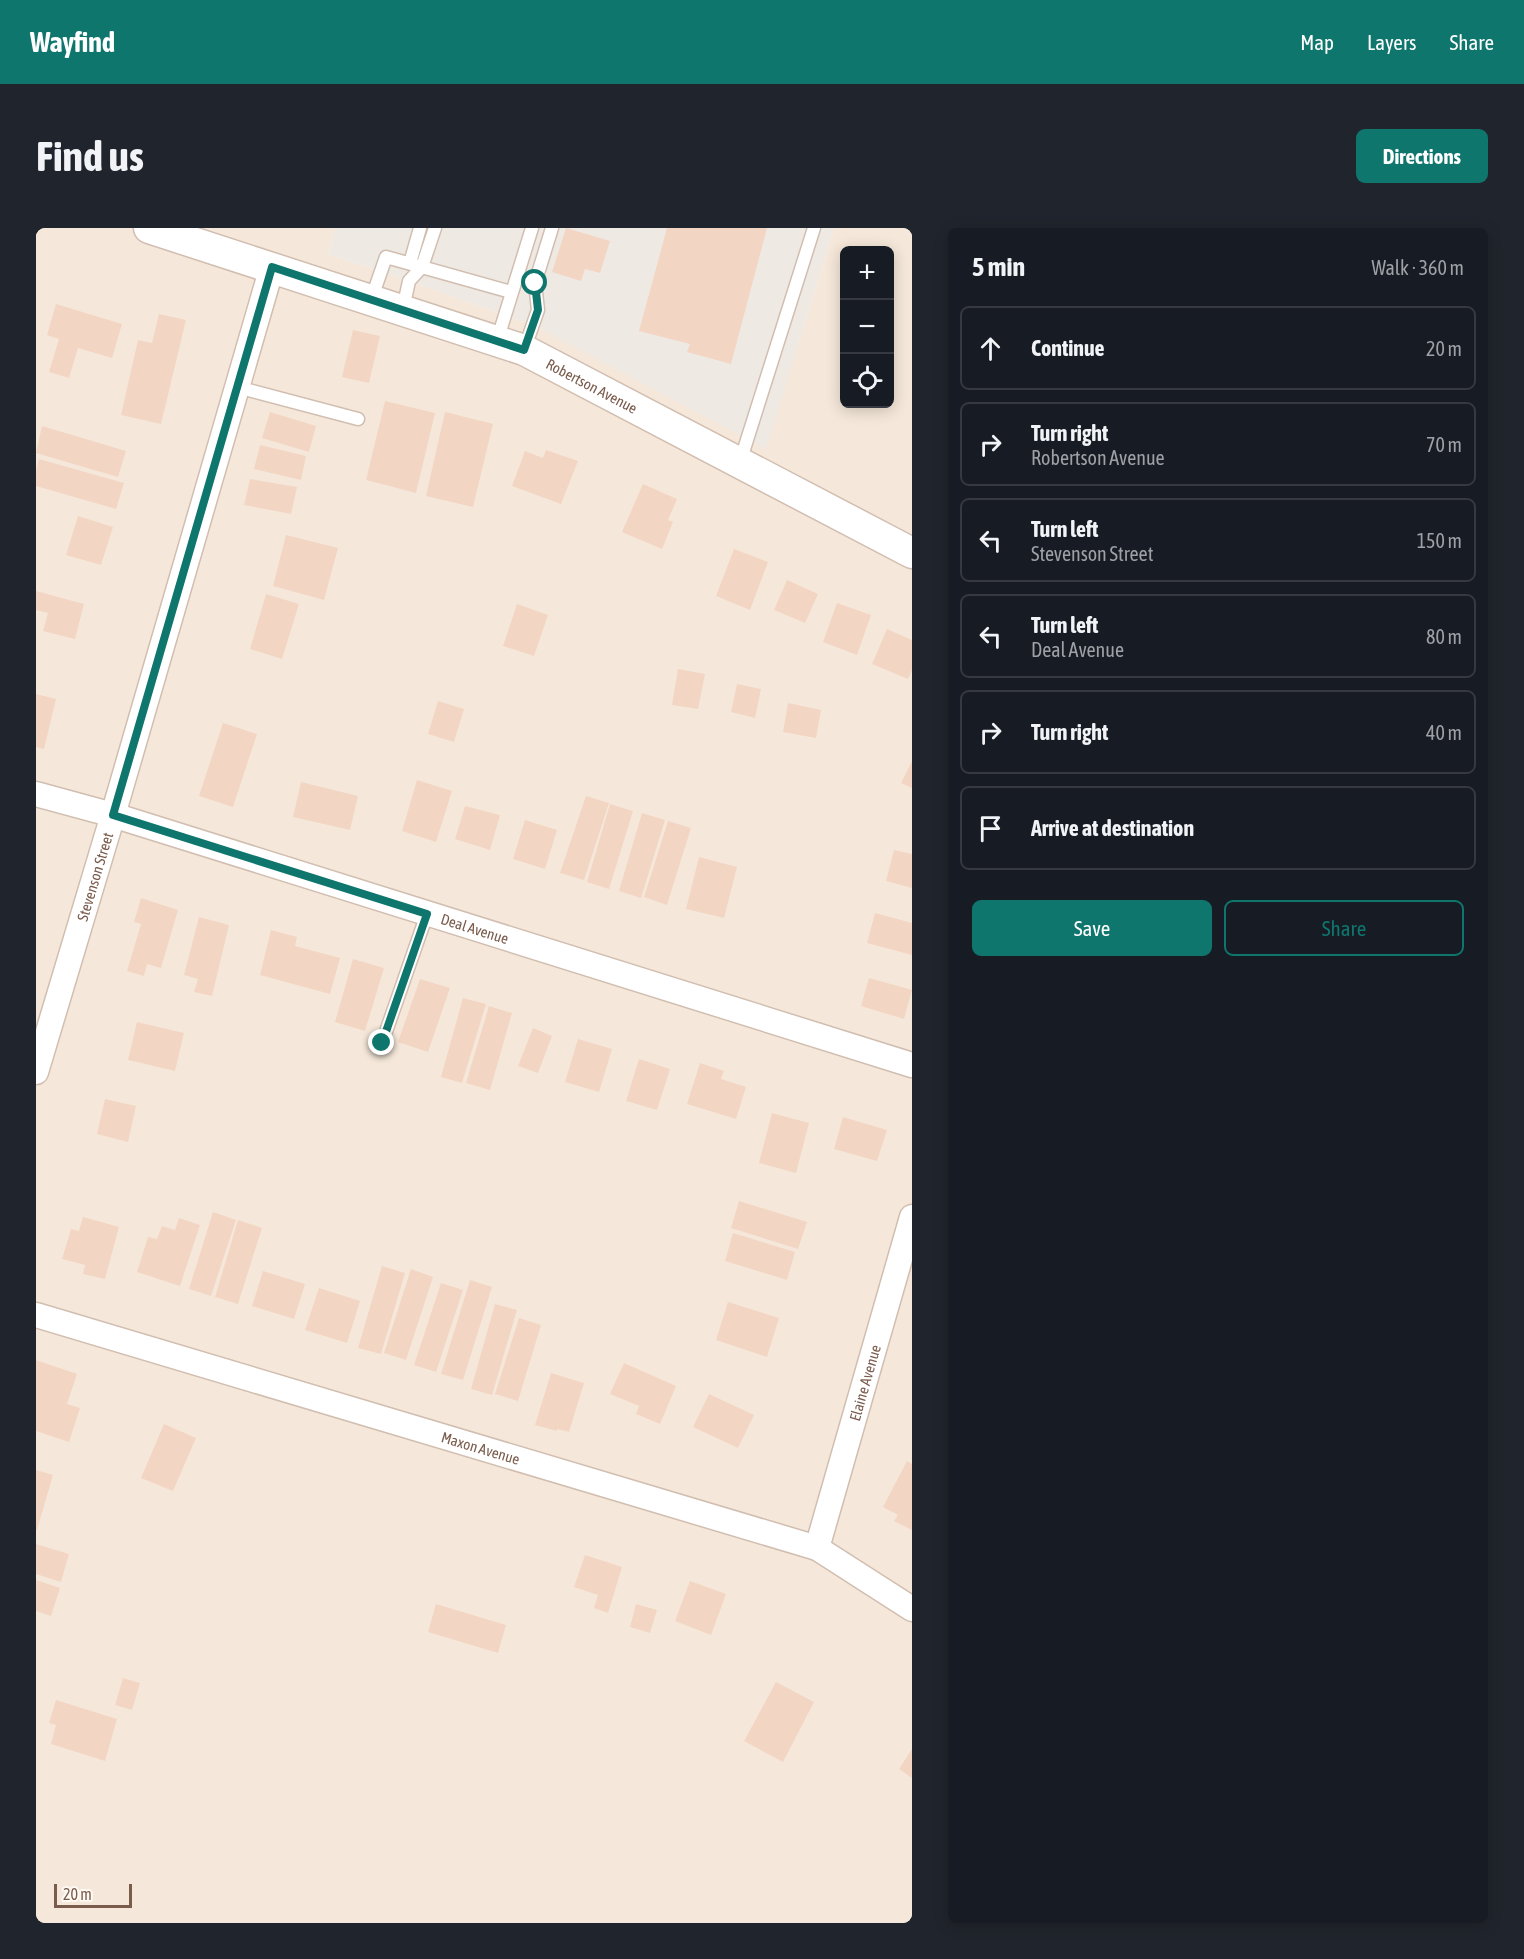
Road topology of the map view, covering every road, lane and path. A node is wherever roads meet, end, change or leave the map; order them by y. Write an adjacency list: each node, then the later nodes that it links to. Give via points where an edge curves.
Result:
1 (149, 228): 8 (street, Robertson Avenue)
2 (420, 228): 7 (lane)
3 (435, 228): 7 (lane)
4 (532, 228): 9 (lane)
5 (552, 228): 12 (lane, via 535,283 538,310)
6 (814, 228): 15 (lane)
7 (416, 265): 9 (lane); 10 (lane, via 386,257); 11 (lane)
8 (272, 267): 10 (street, Robertson Avenue); 13 (street, Stevenson Street)
9 (511, 292): 12 (lane)
10 (371, 300): 11 (street, Robertson Avenue)
11 (403, 309): 12 (street, Robertson Avenue)
12 (510, 345): 15 (street, Robertson Avenue)
13 (237, 387): 14 (lane); 18 (street, Stevenson Street)
14 (358, 419)
15 (740, 463): 16 (street, Robertson Avenue)
16 (912, 553)
17 (36, 794): 18 (street, Deal Avenue)
18 (113, 815): 19 (street, Deal Avenue); 22 (street, Stevenson Street)
19 (427, 914): 20 (lane); 21 (street, Deal Avenue)
20 (382, 1043)
21 (912, 1065)
22 (36, 1071)
23 (912, 1217): 25 (street, Elaine Avenue)
24 (36, 1315): 25 (street, Maxon Avenue)
25 (817, 1548): 26 (street, Maxon Avenue)
26 (912, 1609)

